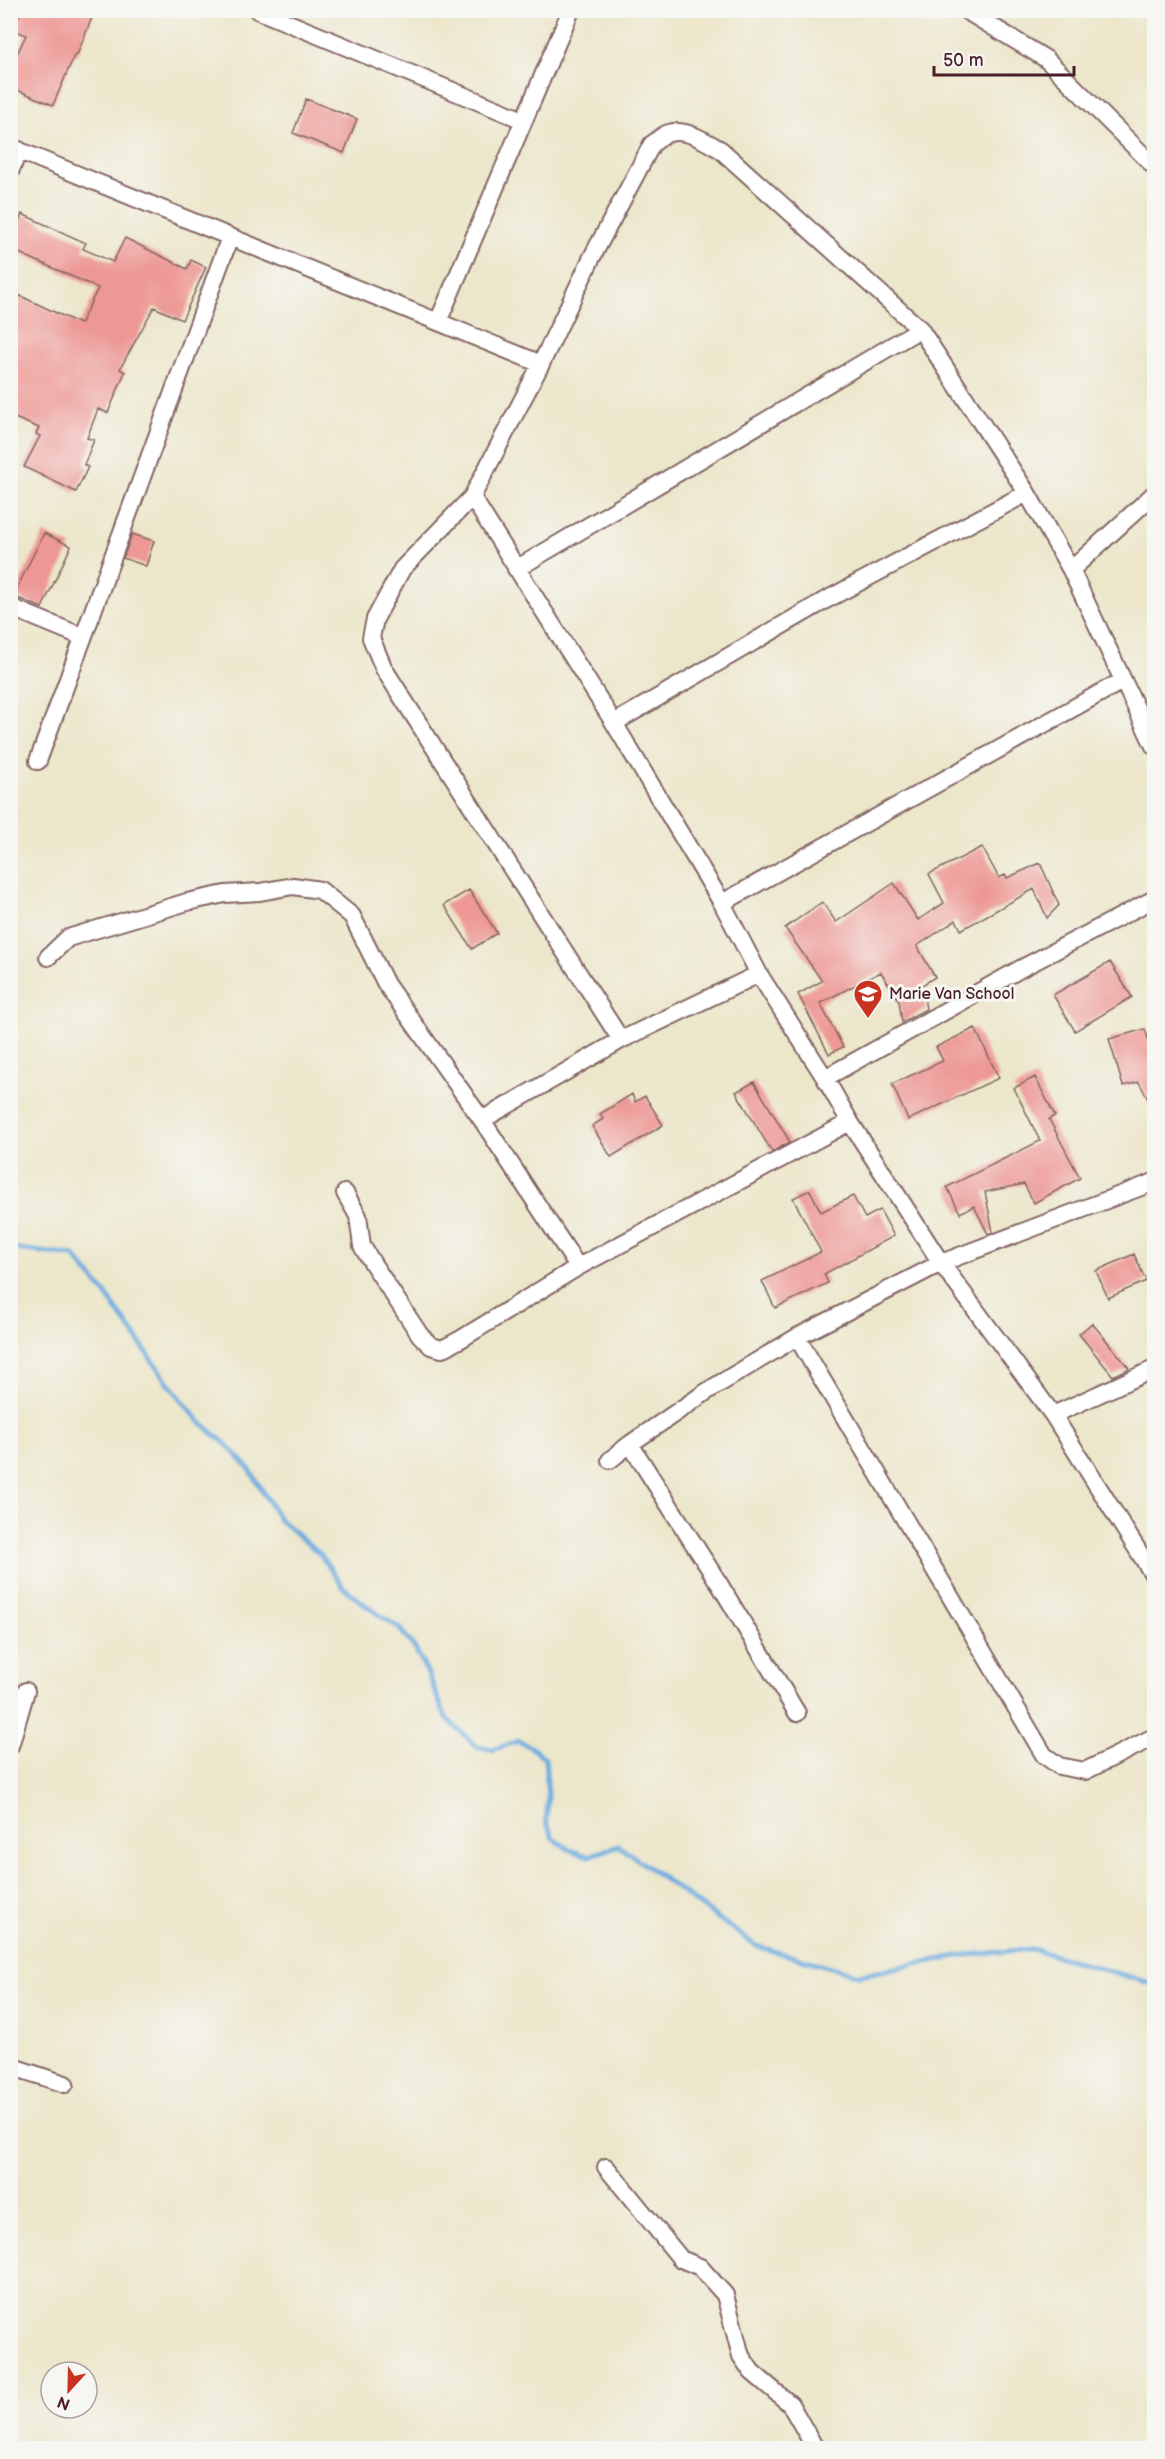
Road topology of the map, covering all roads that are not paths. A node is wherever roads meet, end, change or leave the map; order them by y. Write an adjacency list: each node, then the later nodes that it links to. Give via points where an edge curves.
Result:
1 (571, 10): 4 (street)
2 (965, 10): 6 (street, via 1046,59)
3 (261, 11): 4 (street)
4 (523, 120): 9 (street)
5 (15, 149): 7 (street); 8 (street)
6 (1155, 166)
7 (10, 172)
8 (230, 237): 9 (street); 18 (street)
9 (438, 322): 11 (street)
10 (920, 329): 11 (street, via 721,150 700,138 669,133 652,144); 12 (street); 15 (street)
11 (541, 364): 14 (street)
12 (1027, 493): 16 (street); 20 (street, via 824,601)
13 (1155, 495): 16 (street)
14 (472, 498): 15 (street); 27 (street, via 402,569 375,619 371,638 384,669)
15 (516, 570): 20 (street)
16 (1071, 570): 19 (street)
17 (10, 607): 18 (street)
18 (83, 637): 22 (street)
19 (1122, 681): 21 (street); 24 (street)
20 (614, 723): 24 (street)
21 (1155, 746)
22 (38, 761)
23 (1155, 898): 28 (street)
24 (722, 903): 26 (street)
25 (48, 957): 29 (street, via 68,938 187,902 293,886 320,890 352,916 386,984)
26 (759, 975): 27 (street); 28 (street)
27 (621, 1040): 29 (street)
28 (825, 1078): 30 (street)
29 (482, 1120): 34 (street)
30 (850, 1122): 33 (street); 34 (street)
31 (1155, 1182): 33 (street)
32 (345, 1193): 34 (street, via 358,1216 362,1246 431,1346 442,1349 461,1339)
33 (941, 1263): 35 (street); 37 (street)
34 (578, 1267)
35 (797, 1337): 38 (street); 43 (street, via 1044,1755 1059,1766 1085,1771)
36 (1155, 1369): 37 (street)
37 (1053, 1415): 40 (street)
38 (630, 1444): 39 (street); 42 (street)
39 (610, 1460)
40 (1155, 1576)
41 (26, 1691): 44 (street)
42 (797, 1713)
43 (1155, 1737)
44 (10, 1746)
45 (10, 2066): 46 (street)
46 (65, 2084)
47 (606, 2167): 48 (street, via 681,2259 700,2267 725,2295 741,2356 752,2372 790,2404)
48 (815, 2448)

